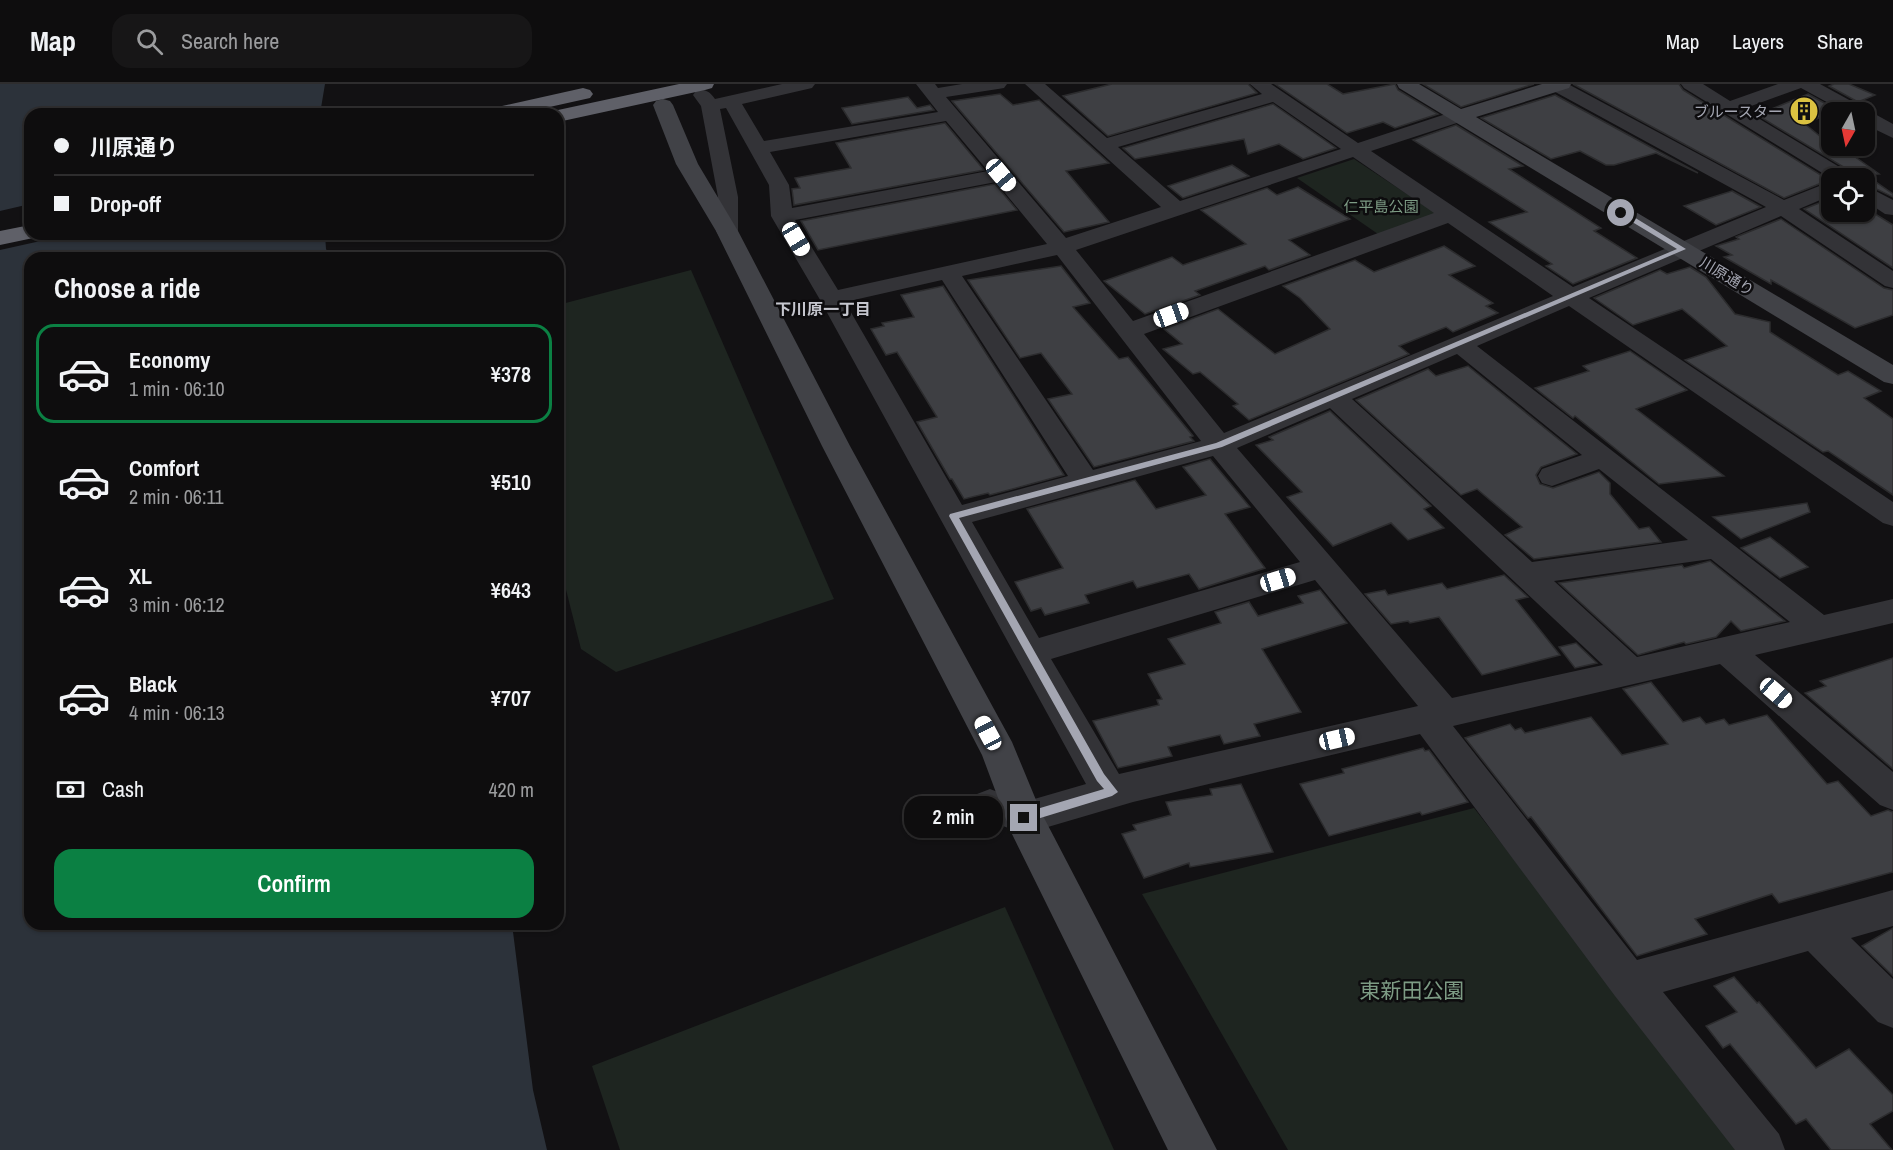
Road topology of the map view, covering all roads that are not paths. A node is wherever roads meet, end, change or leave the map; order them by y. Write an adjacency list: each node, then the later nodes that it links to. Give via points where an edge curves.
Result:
1 (806, 84): 12 (street)
2 (998, 84): 9 (street)
3 (1406, 84): 18 (street, 川原通り)
4 (1558, 84): 18 (street); 28 (street)
5 (1690, 84): 14 (street)
6 (1795, 84): 14 (street)
7 (1807, 84): 13 (street)
8 (1047, 87): 21 (street)
9 (929, 89): 17 (street)
10 (1267, 90): 21 (street); 23 (street)
11 (639, 93): 12 (highway); 15 (highway); 16 (highway); 35 (street, via 672,131)
12 (712, 97): 22 (street); 35 (street, via 728,197)
13 (1840, 102)
14 (1730, 107): 24 (street)
15 (533, 108)
16 (564, 114)
17 (951, 115): 22 (street); 25 (street)
18 (1459, 116): 23 (street); 39 (street, 川原通り)
19 (1875, 122): 20 (street)
20 (1893, 132)
21 (1104, 145): 29 (street)
22 (759, 148): 33 (street, via 779,186)
23 (1356, 150): 29 (street); 32 (street)
24 (1828, 168)
25 (1001, 175): 33 (street); 38 (street)
26 (1821, 191): 28 (street)
27 (1875, 198): 30 (street)
28 (1782, 207): 39 (street); 41 (street)
29 (1176, 209): 38 (street)
30 (1893, 209)
31 (24, 214): 34 (highway)
32 (1450, 215): 42 (street); 44 (street)
33 (782, 216): 43 (street)
34 (0, 219)
35 (727, 231): 66 (street, via 999,753)
36 (24, 233): 37 (highway)
37 (0, 238)
38 (1062, 247): 40 (street); 44 (street)
39 (1682, 249): 42 (street); 46 (street, 川原通り)
40 (947, 271): 43 (street); 51 (street)
41 (1893, 281)
42 (1572, 297): 45 (street); 53 (street)
43 (831, 298): 52 (street)
44 (1128, 331): 48 (street)
45 (1459, 344): 47 (street); 49 (street)
46 (1893, 376)
47 (1334, 397): 48 (street); 56 (street)
48 (1219, 445): 51 (street); 55 (street)
49 (1602, 457): 50 (street); 54 (street)
50 (1552, 476)
51 (1085, 480): 52 (street)
52 (954, 516): 60 (street)
53 (1893, 516)
54 (1717, 547): 56 (street); 58 (street)
55 (1323, 567): 60 (street); 62 (street)
56 (1526, 574): 61 (street)
57 (1893, 611): 58 (street)
58 (1819, 628): 59 (street)
59 (1725, 650): 61 (street); 64 (street)
60 (1030, 653): 63 (street)
61 (1631, 672): 62 (street)
62 (1436, 716): 63 (street); 69 (street)
63 (1112, 792): 66 (street)
64 (1893, 794)
65 (990, 805): 66 (street)
66 (1024, 818): 71 (street)
67 (1893, 908): 68 (street)
68 (1815, 931): 69 (street); 70 (street)
69 (1629, 982): 72 (street)
70 (1893, 1007)
71 (1193, 1150)
72 (1763, 1150)

